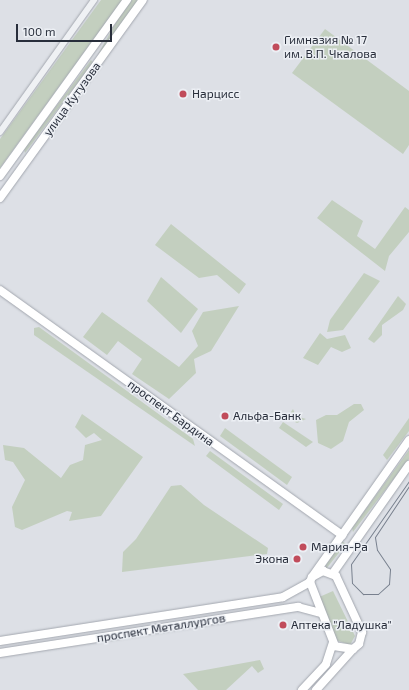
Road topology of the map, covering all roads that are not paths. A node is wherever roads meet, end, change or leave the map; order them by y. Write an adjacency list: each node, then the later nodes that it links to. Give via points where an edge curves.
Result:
1 (94, 0): 4 (street)
2 (127, 0): 5 (main road, улица Кутузова)
3 (143, 0): 6 (main road, улица Кутузова)
4 (0, 132)
5 (0, 176)
6 (0, 198)
7 (0, 290): 10 (main road, проспект Бардина)
8 (409, 440): 10 (main road)
9 (409, 465): 11 (main road)
10 (342, 535): 11 (main road, проспект Бардина, via 348,535); 13 (main road)
11 (352, 542): 12 (main road)
12 (333, 573): 13 (main road, via 323,571); 17 (main road, via 362,632 359,644)
13 (311, 580): 14 (main road); 15 (main road, проспект Металлургов, via 284,597)
14 (320, 614): 16 (main road); 18 (main road, проспект Металлургов, via 298,607)
15 (0, 641)
16 (333, 643): 17 (main road, via 339,649); 19 (main road, via 326,664)
17 (353, 649): 20 (main road)
18 (0, 653)
19 (302, 690)
20 (316, 690)

